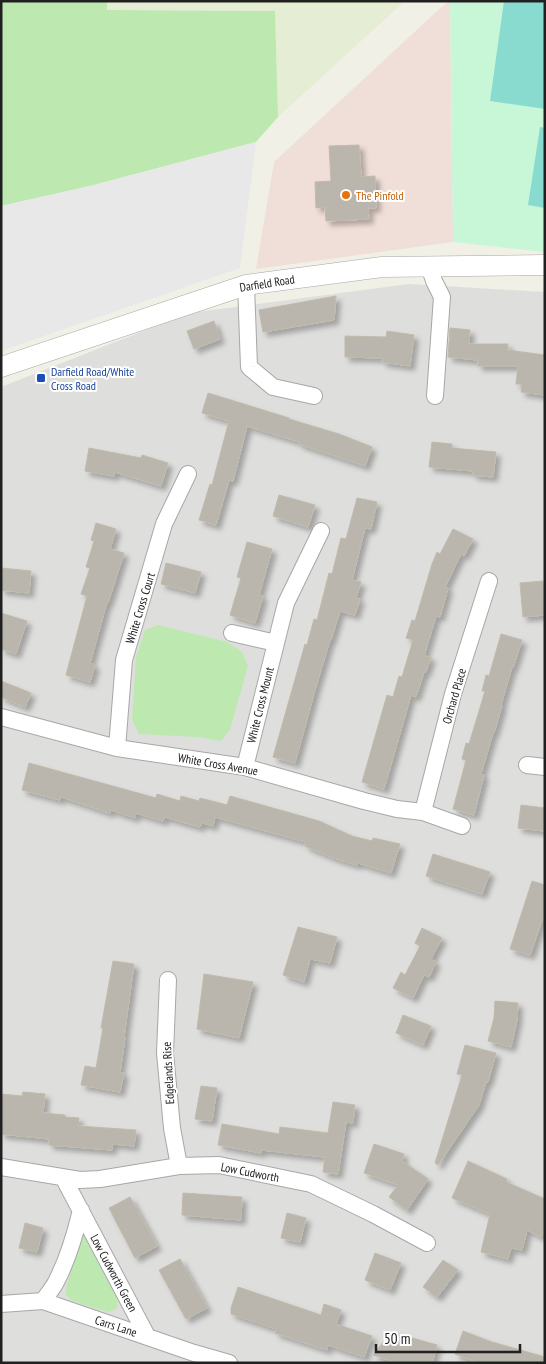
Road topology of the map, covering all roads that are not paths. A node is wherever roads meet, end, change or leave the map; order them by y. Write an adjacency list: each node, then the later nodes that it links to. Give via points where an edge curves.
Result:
1 (545, 265): 2 (street, Darfield Road)
2 (429, 266): 3 (street, Darfield Road, via 382,267); 6 (street, via 442,296)
3 (246, 284): 4 (street, Darfield Road); 5 (street, via 249,367 273,387)
4 (1, 367)
5 (314, 396)
6 (434, 396)
7 (188, 474): 13 (street, White Cross Court, via 164,524 124,660)
8 (321, 531): 11 (street, White Cross Mount, via 286,603)
9 (489, 582): 17 (street, Orchard Place, via 453,694)
10 (232, 633): 11 (street)
11 (276, 643): 15 (street, White Cross Mount)
12 (1, 717): 13 (street, White Cross Avenue)
13 (117, 748): 15 (street, White Cross Avenue)
14 (527, 765): 16 (street)
15 (245, 767): 17 (street, White Cross Avenue, via 364,801)
16 (545, 767)
17 (423, 812): 18 (street, White Cross Avenue)
18 (462, 826)
19 (168, 980): 20 (street, Edgelands Rise, via 165,1053)
20 (179, 1166): 22 (street, Low Cudworth, via 100,1179); 24 (street, Low Cudworth, via 218,1165 311,1184)
21 (1, 1167): 22 (street, Low Cudworth)
22 (64, 1179): 23 (street, Low Cudworth Green)
23 (81, 1210): 25 (street, Low Cudworth Green, via 65,1262); 27 (street, Low Cudworth Green)
24 (427, 1243)
25 (43, 1301): 26 (street, Carrs Lane); 27 (street, Carrs Lane)
26 (1, 1304)
27 (147, 1336): 28 (street, Carrs Lane)
28 (229, 1363)

